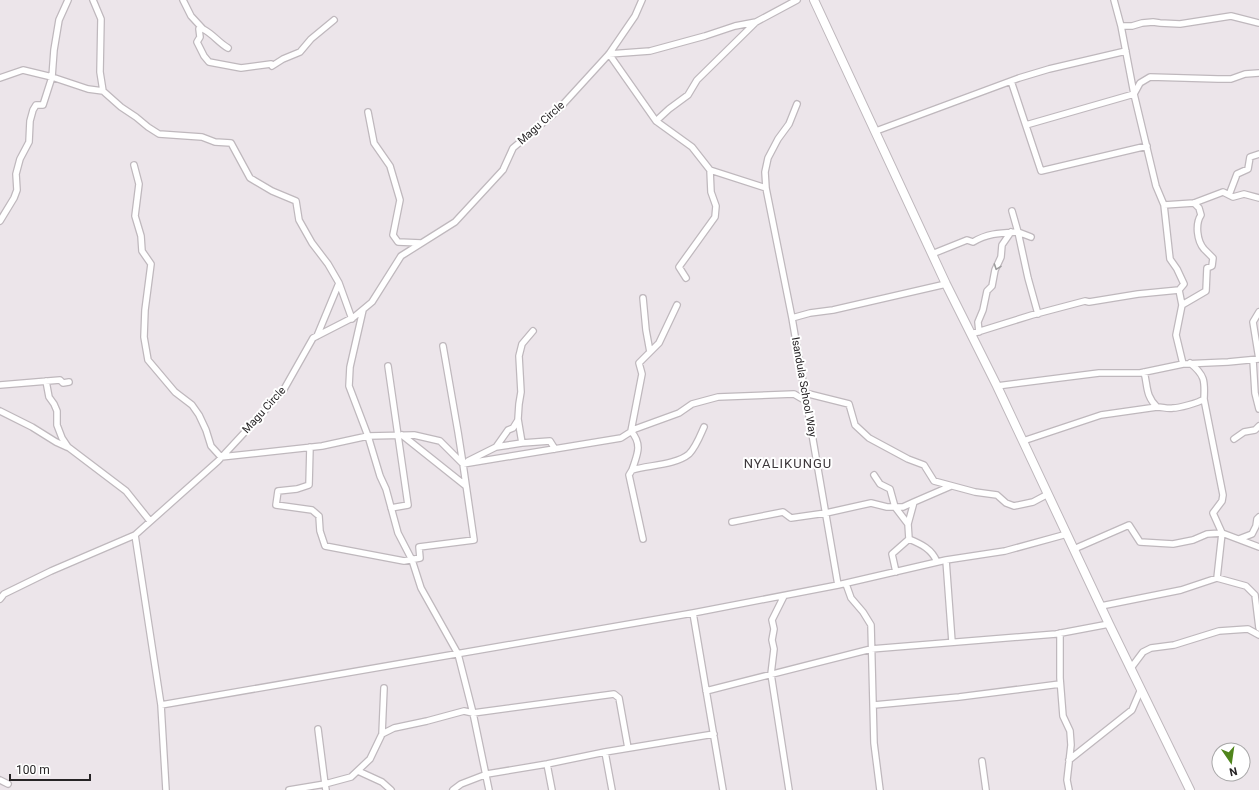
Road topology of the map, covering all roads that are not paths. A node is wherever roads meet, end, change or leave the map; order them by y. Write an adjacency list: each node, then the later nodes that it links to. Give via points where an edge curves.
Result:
1 (68, 0): 17 (street, via 59,20)
2 (92, 0): 20 (street, via 101,19 100,72)
3 (183, 0): 12 (street, via 191,16)
4 (642, 0): 15 (street, Magu Circle, via 635,16)
5 (798, 0): 9 (street)
6 (814, 0): 26 (main road)
7 (1114, 0): 11 (street)
8 (334, 20): 12 (street, via 300,52 272,65 241,68 209,62 197,42 200,37 199,29)
9 (756, 22): 15 (street, via 650,51); 24 (street, via 697,80 688,95)
10 (1259, 23): 11 (street, via 1230,16 1180,24 1153,22)
11 (1121, 26): 14 (street)
12 (203, 29): 13 (street)
13 (228, 48)
14 (1126, 51): 19 (street, via 1049,69); 21 (street)
15 (609, 54): 24 (street); 41 (street, Magu Circle, via 556,112 513,148 502,170 455,222)
16 (1259, 73): 21 (street, via 1231,79 1150,77 1140,83)
17 (52, 77): 18 (street, via 23,70); 20 (street, via 88,89); 37 (street, via 43,105 36,105 33,110 29,142 16,174 14,198)
18 (0, 78)
19 (1011, 81): 25 (street); 26 (street)
20 (103, 91): 44 (street, via 159,134 202,137 215,142 231,143 250,178 296,202 299,220)
21 (1134, 94): 25 (street); 27 (street)
22 (797, 104): 31 (street, Isandula School Way, via 768,158 765,172)
23 (368, 112): 41 (street, via 374,143 390,166 400,200 393,235 398,242)
24 (656, 122): 30 (street, via 692,147)
25 (1026, 124): 27 (street, via 1041,171)
26 (876, 131): 42 (main road)
27 (1147, 146): 35 (street, via 1156,186)
28 (1259, 154): 32 (street, via 1250,157 1248,169 1237,174)
29 (134, 165): 89 (street, via 140,184 135,216 142,251 151,264 144,330 148,360 175,392 200,415 211,446)
30 (710, 170): 31 (street); 43 (street, via 716,206 715,217 679,267)
31 (766, 188): 54 (street, Isandula School Way)
32 (1229, 195): 33 (street, via 1233,197 1244,194); 34 (street, via 1223,192)
33 (1259, 198)
34 (1194, 203): 35 (street); 48 (street, via 1201,215 1198,219 1197,232 1203,248 1213,258 1212,266 1207,268 1206,291)
35 (1164, 205): 46 (street, via 1170,260 1184,284)
36 (1012, 211): 39 (street)
37 (0, 221)
38 (1011, 232): 39 (street); 42 (street, via 983,236 973,242 966,240); 56 (street, one-way to 56, via 1002,245 1001,258 995,270 992,286 987,291)
39 (1018, 232): 40 (street); 52 (street)
40 (1031, 237)
41 (421, 243): 50 (street, Magu Circle, via 401,256 372,302)
42 (932, 254): 45 (main road)
43 (686, 278)
44 (339, 283): 53 (street); 57 (street)
45 (946, 284): 54 (street); 56 (main road)
46 (1179, 290): 48 (street); 52 (street, via 1085,301)
47 (643, 298): 59 (street)
48 (1182, 304): 63 (street, via 1176,335)
49 (677, 305): 59 (street, via 659,343)
50 (364, 309): 53 (street, Magu Circle); 81 (street, via 350,367 350,386)
51 (1259, 312): 60 (street, via 1253,322)
52 (1038, 314): 56 (street)
53 (352, 318): 57 (street, Magu Circle)
54 (792, 318): 70 (street, Isandula School Way)
55 (533, 330): 76 (street, via 522,344 519,356 521,392)
56 (975, 333): 69 (main road)
57 (317, 336): 89 (street, Magu Circle, via 313,338 283,391)
58 (443, 346): 90 (street)
59 (650, 352): 79 (street, via 640,363 642,374)
60 (1259, 359): 61 (street)
61 (1253, 360): 62 (street); 74 (street)
62 (1190, 363): 63 (street); 71 (street, via 1202,375 1205,383)
63 (1183, 364): 65 (street)
64 (388, 366): 80 (street)
65 (1144, 372): 69 (street, via 1099,373); 73 (street, via 1148,396)
66 (46, 382): 67 (street); 68 (street); 85 (street, via 49,397 57,411 57,425)
67 (69, 382)
68 (0, 385)
69 (997, 386): 83 (main road)
70 (805, 393): 72 (street, Isandula School Way); 94 (street, via 849,404 855,425 869,438 924,465 934,481)
71 (1204, 399): 73 (street, via 1173,408); 104 (street, via 1223,495 1222,501 1213,513)
72 (806, 401): 79 (street, via 794,394 718,397 692,404 679,413); 99 (street, Isandula School Way)
73 (1157, 408): 83 (street, via 1101,415)
74 (1259, 409)
75 (0, 411): 85 (street)
76 (518, 420): 84 (street); 87 (street)
77 (1259, 426): 82 (street)
78 (704, 427): 91 (street, via 689,454 677,461)
79 (631, 432): 88 (street, via 621,438); 91 (street, via 637,437 639,448)
80 (400, 435): 81 (street); 90 (street, via 414,435 440,441); 93 (street); 98 (street, via 408,505)
81 (368, 436): 86 (street); 98 (street)
82 (1234, 439)
83 (1023, 441): 95 (main road)
84 (522, 443): 87 (street); 88 (street, via 550,441)
85 (68, 447): 101 (street, via 126,491)
86 (310, 447): 89 (street); 112 (street, via 309,485 278,491 276,505 312,510 319,516 325,546 404,561)
87 (496, 447): 90 (street)
88 (555, 449): 90 (street)
89 (221, 457): 101 (street, Magu Circle)
90 (462, 464): 93 (street)
91 (632, 470): 107 (street, via 629,475 630,483)
92 (874, 475): 97 (street, via 880,484 890,489)
93 (466, 486): 112 (street, via 474,540 419,547 420,558)
94 (951, 486): 95 (street, via 997,495 1014,506 1033,502); 96 (street)
95 (1048, 494): 105 (main road)
96 (914, 502): 97 (street, via 903,507); 103 (street)
97 (895, 507): 99 (street, via 872,503); 103 (street)
98 (392, 508): 112 (street, via 398,533)
99 (826, 513): 102 (street, via 791,518 783,512); 118 (street, Isandula School Way)
100 (1259, 517): 109 (street, via 1252,534)
101 (150, 521): 106 (street, Magu Circle)
102 (732, 522)
103 (908, 524): 108 (street)
104 (1222, 533): 109 (street); 111 (street, via 1206,534 1173,544 1145,543 1140,542 1129,525); 116 (street)
105 (1067, 534): 111 (main road); 113 (street, via 1005,551)
106 (135, 535): 119 (street, Magu Circle, via 51,571); 136 (street)
107 (643, 539)
108 (909, 539): 114 (street, via 924,546 935,556); 115 (street, via 892,554)
109 (1238, 539): 110 (street)
110 (1259, 547)
111 (1074, 549): 121 (main road)
112 (412, 560): 129 (street, via 421,588)
113 (946, 560): 114 (street); 127 (street)
114 (937, 562): 115 (street)
115 (896, 572): 117 (street)
116 (1217, 578): 121 (street, via 1181,590); 124 (street, via 1246,586 1255,595)
117 (846, 584): 118 (street); 128 (street, via 854,604 871,625)
118 (838, 586): 120 (street)
119 (1, 596)
120 (784, 596): 122 (street); 131 (street, via 772,620 774,649)
121 (1101, 606): 123 (main road)
122 (693, 613): 129 (street); 135 (street)
123 (1109, 624): 125 (street); 130 (main road)
124 (1259, 628)
125 (1060, 633): 127 (street); 132 (street)
126 (1259, 635): 130 (street, via 1248,629 1219,631 1174,645 1160,646 1143,652)
127 (952, 642): 128 (street)
128 (871, 649): 131 (street); 137 (street)
129 (458, 654): 136 (street); 138 (street)
130 (1130, 668): 134 (main road)
131 (771, 674): 135 (street); 160 (street)
132 (1060, 684): 137 (street); 144 (street, via 1063,716 1070,731)
133 (384, 688): 140 (street)
134 (1141, 689): 144 (street, via 1132,710); 164 (main road)
135 (706, 691): 141 (street)
136 (161, 705): 152 (street)
137 (874, 705): 161 (street, via 874,743)
138 (473, 714): 140 (street, via 464,711 394,728); 142 (street, via 614,694 618,698); 148 (street)
139 (318, 729): 151 (street)
140 (382, 734): 147 (street, via 370,759)
141 (714, 734): 142 (street); 159 (street)
142 (628, 748): 143 (street)
143 (605, 752): 146 (street); 158 (street)
144 (1069, 760): 163 (street)
145 (982, 761): 162 (street)
146 (547, 764): 148 (street); 157 (street)
147 (358, 771): 151 (street, via 351,777); 154 (street, via 382,782)
148 (487, 774): 155 (street); 156 (street)
149 (0, 780): 150 (street)
150 (8, 784)
151 (326, 787): 153 (street)
152 (166, 790)
153 (289, 790)
154 (391, 790)
155 (452, 790)
156 (489, 790)
157 (552, 790)
158 (612, 790)
159 (723, 790)
160 (790, 790)
161 (880, 790)
162 (986, 790)
163 (1069, 790)
164 (1190, 790)

